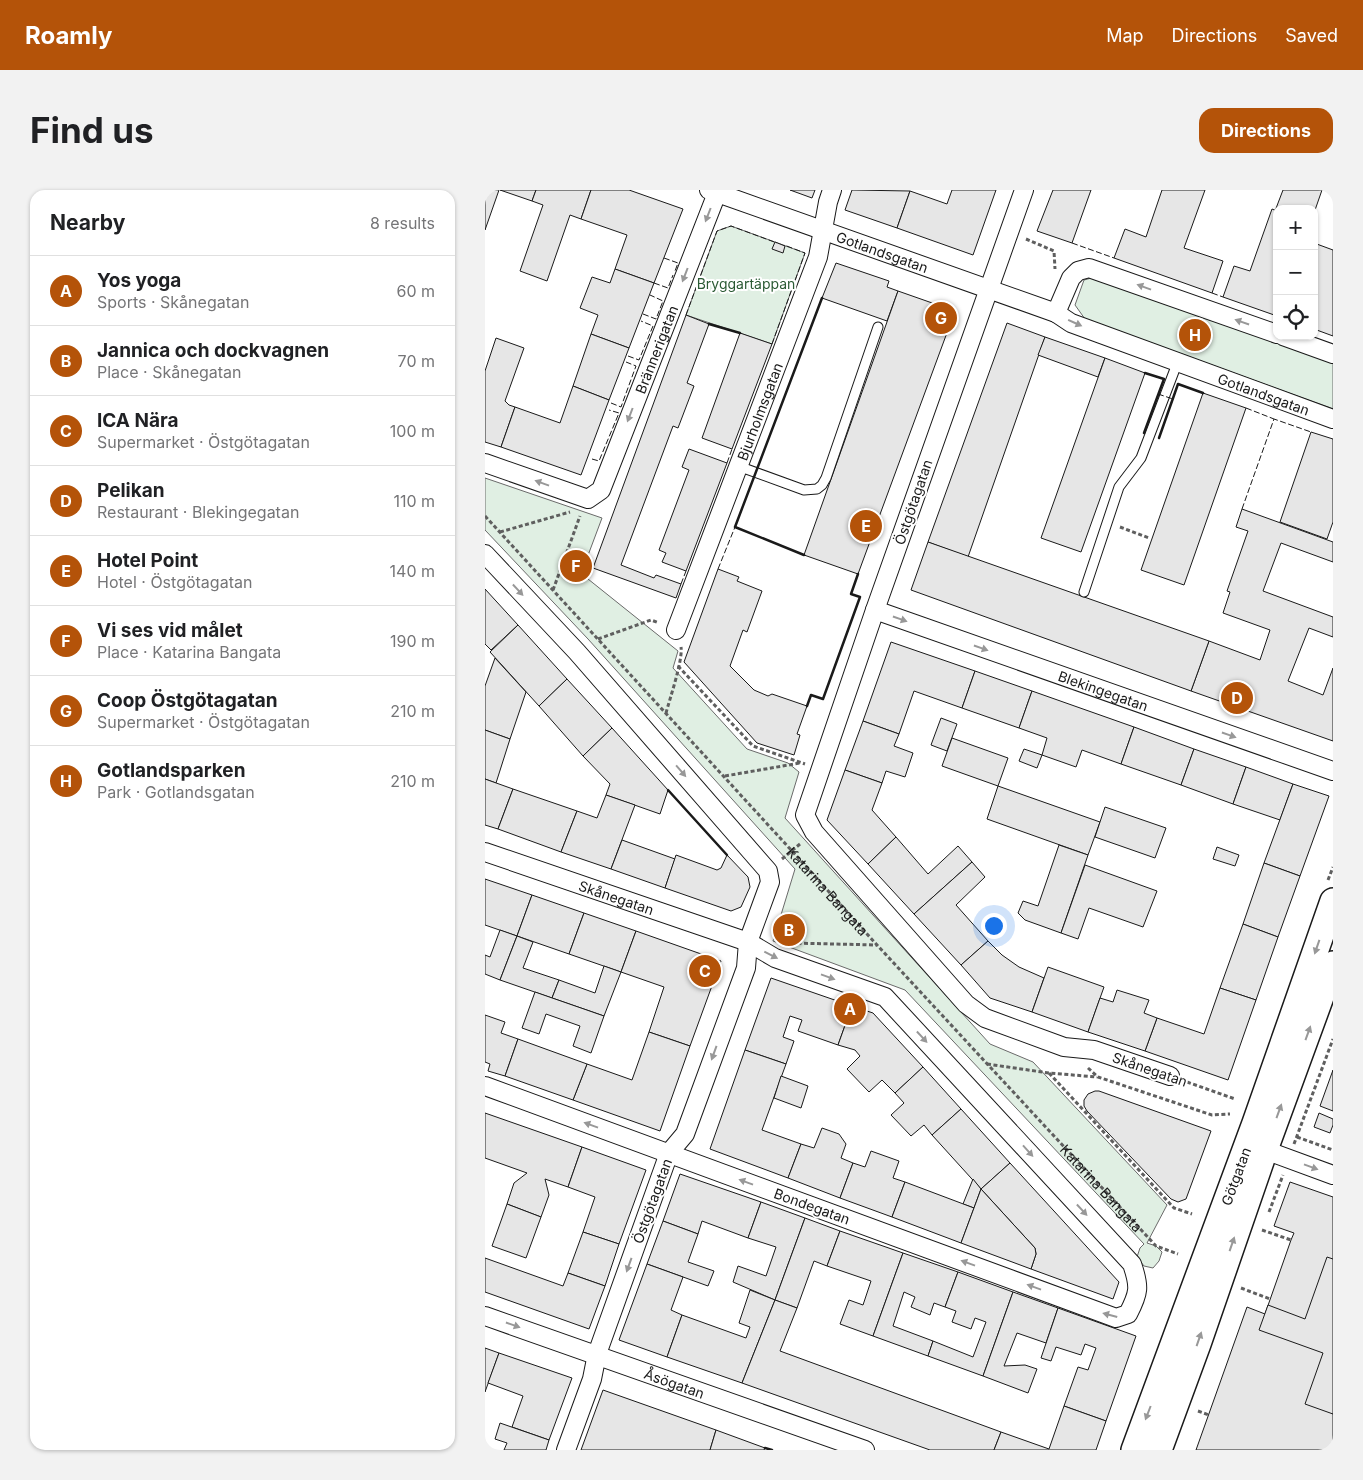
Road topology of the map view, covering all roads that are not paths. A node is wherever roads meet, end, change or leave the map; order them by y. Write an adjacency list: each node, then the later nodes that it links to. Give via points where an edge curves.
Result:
1 (832, 190): 4 (street, Bjurholmsgatan)
2 (1024, 190): 5 (street, Östgötagatan)
3 (713, 191): 4 (street, Gotlandsgatan); 13 (street, Brännerigatan, one-way to 13, via 601,490 585,504)
4 (823, 231): 5 (street, Gotlandsgatan); 14 (street, Bjurholmsgatan, via 818,257)
5 (989, 289): 6 (street, Gotlandsgatan); 17 (street, Östgötagatan)
6 (1056, 313): 8 (street, one-way to 6, via 1089,268 1078,271 1071,278); 11 (street, Gotlandsgatan, one-way to 11, via 1071,323)
7 (878, 327): 14 (lane, via 822,485 817,489 804,490)
8 (1273, 333)
9 (1294, 340): 10 (street)
10 (1333, 354)
11 (1178, 362): 12 (street, Gotlandsgatan); 16 (lane, via 1141,458 1119,487)
12 (1333, 419)
13 (485, 462)
14 (738, 466): 18 (street, Bjurholmsgatan)
15 (485, 554): 23 (street, Östgötagatan, one-way to 23, via 577,652 768,870 770,882)
16 (1084, 592)
17 (875, 610): 19 (street, Blekingegatan, one-way to 19); 20 (street, Östgötagatan)
18 (676, 630)
19 (1333, 771)
20 (805, 816): 25 (street, Katarina Bangata, via 814,832)
21 (485, 852): 23 (street, Skånegatan)
22 (1333, 901): 36 (street, Götgatan, one-way to 36)
23 (748, 942): 29 (street, Östgötagatan, one-way to 29, via 746,968 685,1134); 31 (street, Skånegatan, one-way to 31, via 775,958 885,997 1132,1264 1138,1281)
24 (1333, 964): 28 (street, Götgatan, one-way to 24)
25 (966, 1004): 26 (street, Skånegatan, via 985,1018 1064,1047 1094,1050)
26 (1170, 1076)
27 (485, 1086): 29 (street, Bondegatan, one-way to 27)
28 (1265, 1150): 30 (street, one-way to 30); 37 (street, Götgatan, one-way to 28)
29 (669, 1153): 31 (street, Bondegatan, one-way to 29, via 1128,1314 1117,1318); 33 (street, Östgötagatan, one-way to 33)
30 (1333, 1175)
31 (1133, 1304)
32 (485, 1316): 33 (street, Åsögatan, one-way to 33)
33 (597, 1354): 34 (street, Östgötagatan, via 592,1379); 35 (street, Åsögatan)
34 (566, 1450)
35 (865, 1450)
36 (1134, 1450)
37 (1159, 1450)

